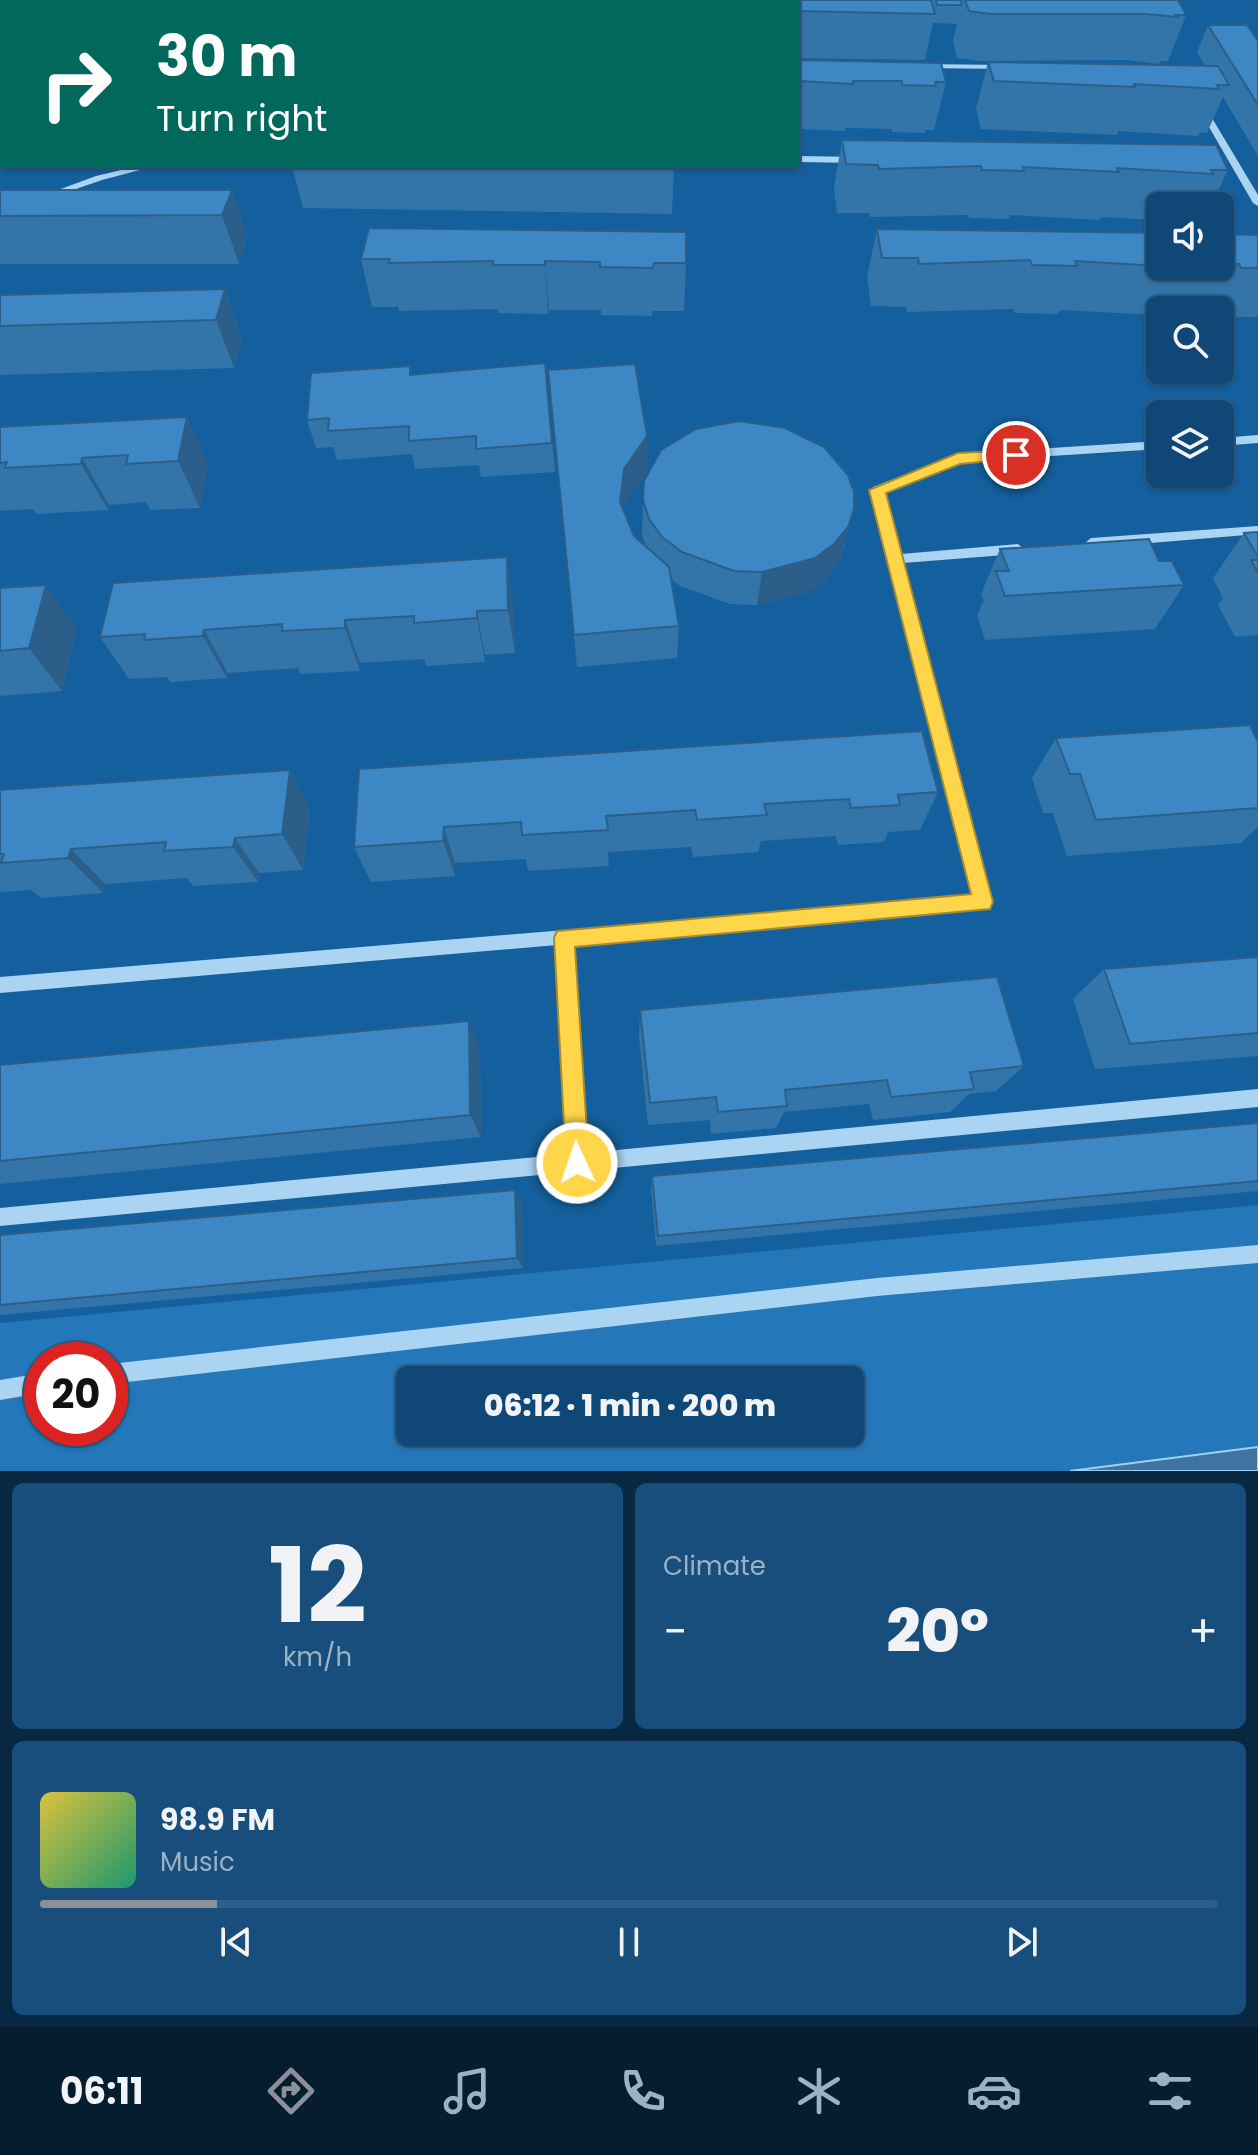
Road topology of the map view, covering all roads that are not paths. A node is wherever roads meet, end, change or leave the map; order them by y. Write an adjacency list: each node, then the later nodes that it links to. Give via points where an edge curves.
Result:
1 (906, 65): 2 (lane)
2 (1013, 67)
3 (1197, 101): 8 (lane)
4 (800, 159): 5 (lane)
5 (863, 160)
6 (142, 168): 9 (lane)
7 (1222, 168): 8 (lane)
8 (1238, 169): 10 (lane)
9 (35, 201)
10 (1258, 203)
11 (1258, 439): 12 (lane)
12 (1234, 441)
13 (1146, 446): 17 (lane, via 958,458 877,490)
14 (1258, 530): 15 (lane)
15 (1069, 545)
16 (1038, 548): 17 (lane)
17 (896, 559): 18 (lane, via 983,902)
18 (564, 938): 19 (lane); 21 (lane)
19 (0, 985)
20 (1258, 1098): 21 (lane)
21 (577, 1163): 22 (lane)
22 (0, 1217)
23 (1258, 1254): 24 (lane, via 861,1288)
24 (128, 1372)
25 (24, 1386): 26 (lane)
26 (0, 1390)

